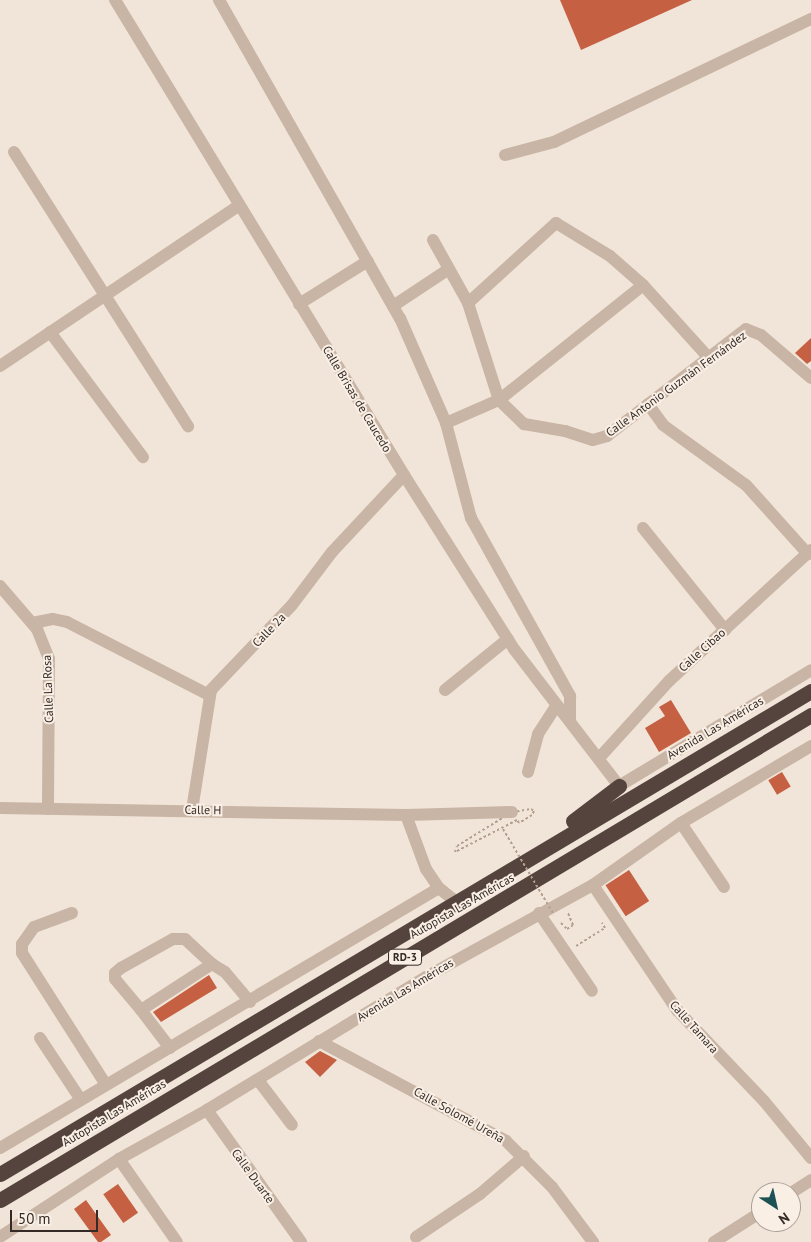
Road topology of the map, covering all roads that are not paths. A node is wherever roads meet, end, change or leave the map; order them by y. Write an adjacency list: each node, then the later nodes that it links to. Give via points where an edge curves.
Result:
1 (114, 0): 6 (street, Calle Brisas de Caucedo)
2 (219, 0): 8 (street)
3 (811, 19): 5 (street, via 554,142)
4 (14, 152): 11 (street)
5 (504, 156)
6 (238, 206): 11 (street); 13 (street, Calle Brisas de Caucedo)
7 (433, 240): 9 (street, Calle Antonio Guzmán Fernández)
8 (368, 261): 13 (street); 14 (street)
9 (449, 269): 12 (street, Calle Antonio Guzmán Fernández); 14 (street)
10 (643, 285): 12 (street, via 610,256 556,223); 16 (street); 19 (street)
11 (106, 295): 15 (street); 22 (street)
12 (468, 303): 19 (street, Calle Antonio Guzmán Fernández)
13 (299, 304): 24 (street, Calle Brisas de Caucedo)
14 (393, 306): 21 (street)
15 (50, 332): 17 (street); 23 (street)
16 (709, 358): 18 (street, Calle Antonio Guzmán Fernández, via 746,329 761,335); 20 (street, Calle Antonio Guzmán Fernández)
17 (0, 366)
18 (811, 378)
19 (499, 400): 20 (street, Calle Antonio Guzmán Fernández, via 524,424 566,431 593,440 607,436); 21 (street)
20 (648, 404): 26 (street, via 663,425 746,485)
21 (446, 423): 37 (street, via 471,518 570,696)
22 (188, 426)
23 (143, 457)
24 (404, 476): 30 (street, Calle Brisas de Caucedo); 34 (street, Calle 2a, via 332,552 292,605 221,678)
25 (643, 528): 29 (street)
26 (809, 552): 29 (street, Calle Cibao)
27 (0, 586): 28 (street, Calle La Rosa)
28 (32, 623): 34 (street, via 53,619 66,622); 43 (street, Calle La Rosa, via 44,641 49,659)
29 (725, 630): 39 (street, Calle Cibao, via 669,680)
30 (508, 639): 32 (street); 35 (street, Calle Brisas de Caucedo)
31 (811, 670): 41 (street, Avenida Las Américas)
32 (445, 690)
33 (811, 691): 48 (highway, Autopista Las Américas / RD-3)
34 (209, 695): 44 (street, Calle 2a)
35 (556, 706): 37 (street, Calle Brisas de Caucedo); 40 (street, via 538,734)
36 (811, 716): 72 (highway, Autopista Las Américas / RD-3)
37 (570, 721): 39 (street, Calle Brisas de Caucedo)
38 (811, 746): 47 (street, Avenida Las Américas)
39 (600, 757): 41 (street, Calle Brisas de Caucedo)
40 (528, 772)
41 (619, 786): 48 (highway)
42 (0, 808): 43 (street, Calle H)
43 (48, 809): 44 (street, Calle H)
44 (192, 810): 46 (street, Calle H)
45 (512, 812): 46 (street, Calle H)
46 (406, 815): 51 (street, via 426,868)
47 (681, 823): 49 (street, Avenida Las Américas); 50 (street)
48 (520, 862): 52 (highway, Autopista Las Américas / RD-3)
49 (593, 885): 54 (street, Avenida Las Américas); 69 (street, Calle Tamara, via 677,1010 764,1101)
50 (724, 887)
51 (440, 888): 52 (street); 57 (street)
52 (455, 901): 71 (highway, Autopista Las Américas / RD-3)
53 (72, 913): 63 (street, via 34,927 22,944 22,953)
54 (539, 913): 56 (street); 60 (street, Avenida Las Américas)
55 (212, 964): 57 (street, via 225,972); 58 (street); 58 (street, via 185,938 173,939 121,968 115,979)
56 (592, 991)
57 (250, 1002): 61 (street)
58 (142, 1010): 61 (street)
59 (40, 1038): 64 (street)
60 (319, 1041): 62 (street, Avenida Las Américas); 68 (street, Calle Solomé Ureña, via 493,1131)
61 (170, 1048): 63 (street)
62 (258, 1080): 65 (street, Avenida Las Américas); 66 (street)
63 (106, 1085): 64 (street)
64 (81, 1100): 67 (street)
65 (206, 1110): 70 (street, Avenida Las Américas); 79 (street, Calle Duarte)
66 (292, 1125)
67 (0, 1148)
68 (524, 1156): 76 (street, via 480,1194); 80 (street, Calle Solomé Ureña)
69 (811, 1158)
70 (119, 1159): 74 (street, Avenida Las Américas); 78 (street)
71 (0, 1174)
72 (0, 1200)
73 (751, 1218): 81 (street)
74 (22, 1223): 75 (street, Avenida Las Américas); 77 (street)
75 (0, 1237)
76 (416, 1237)
77 (2, 1242)
78 (177, 1242)
79 (301, 1242)
80 (593, 1242)
81 (714, 1242)

